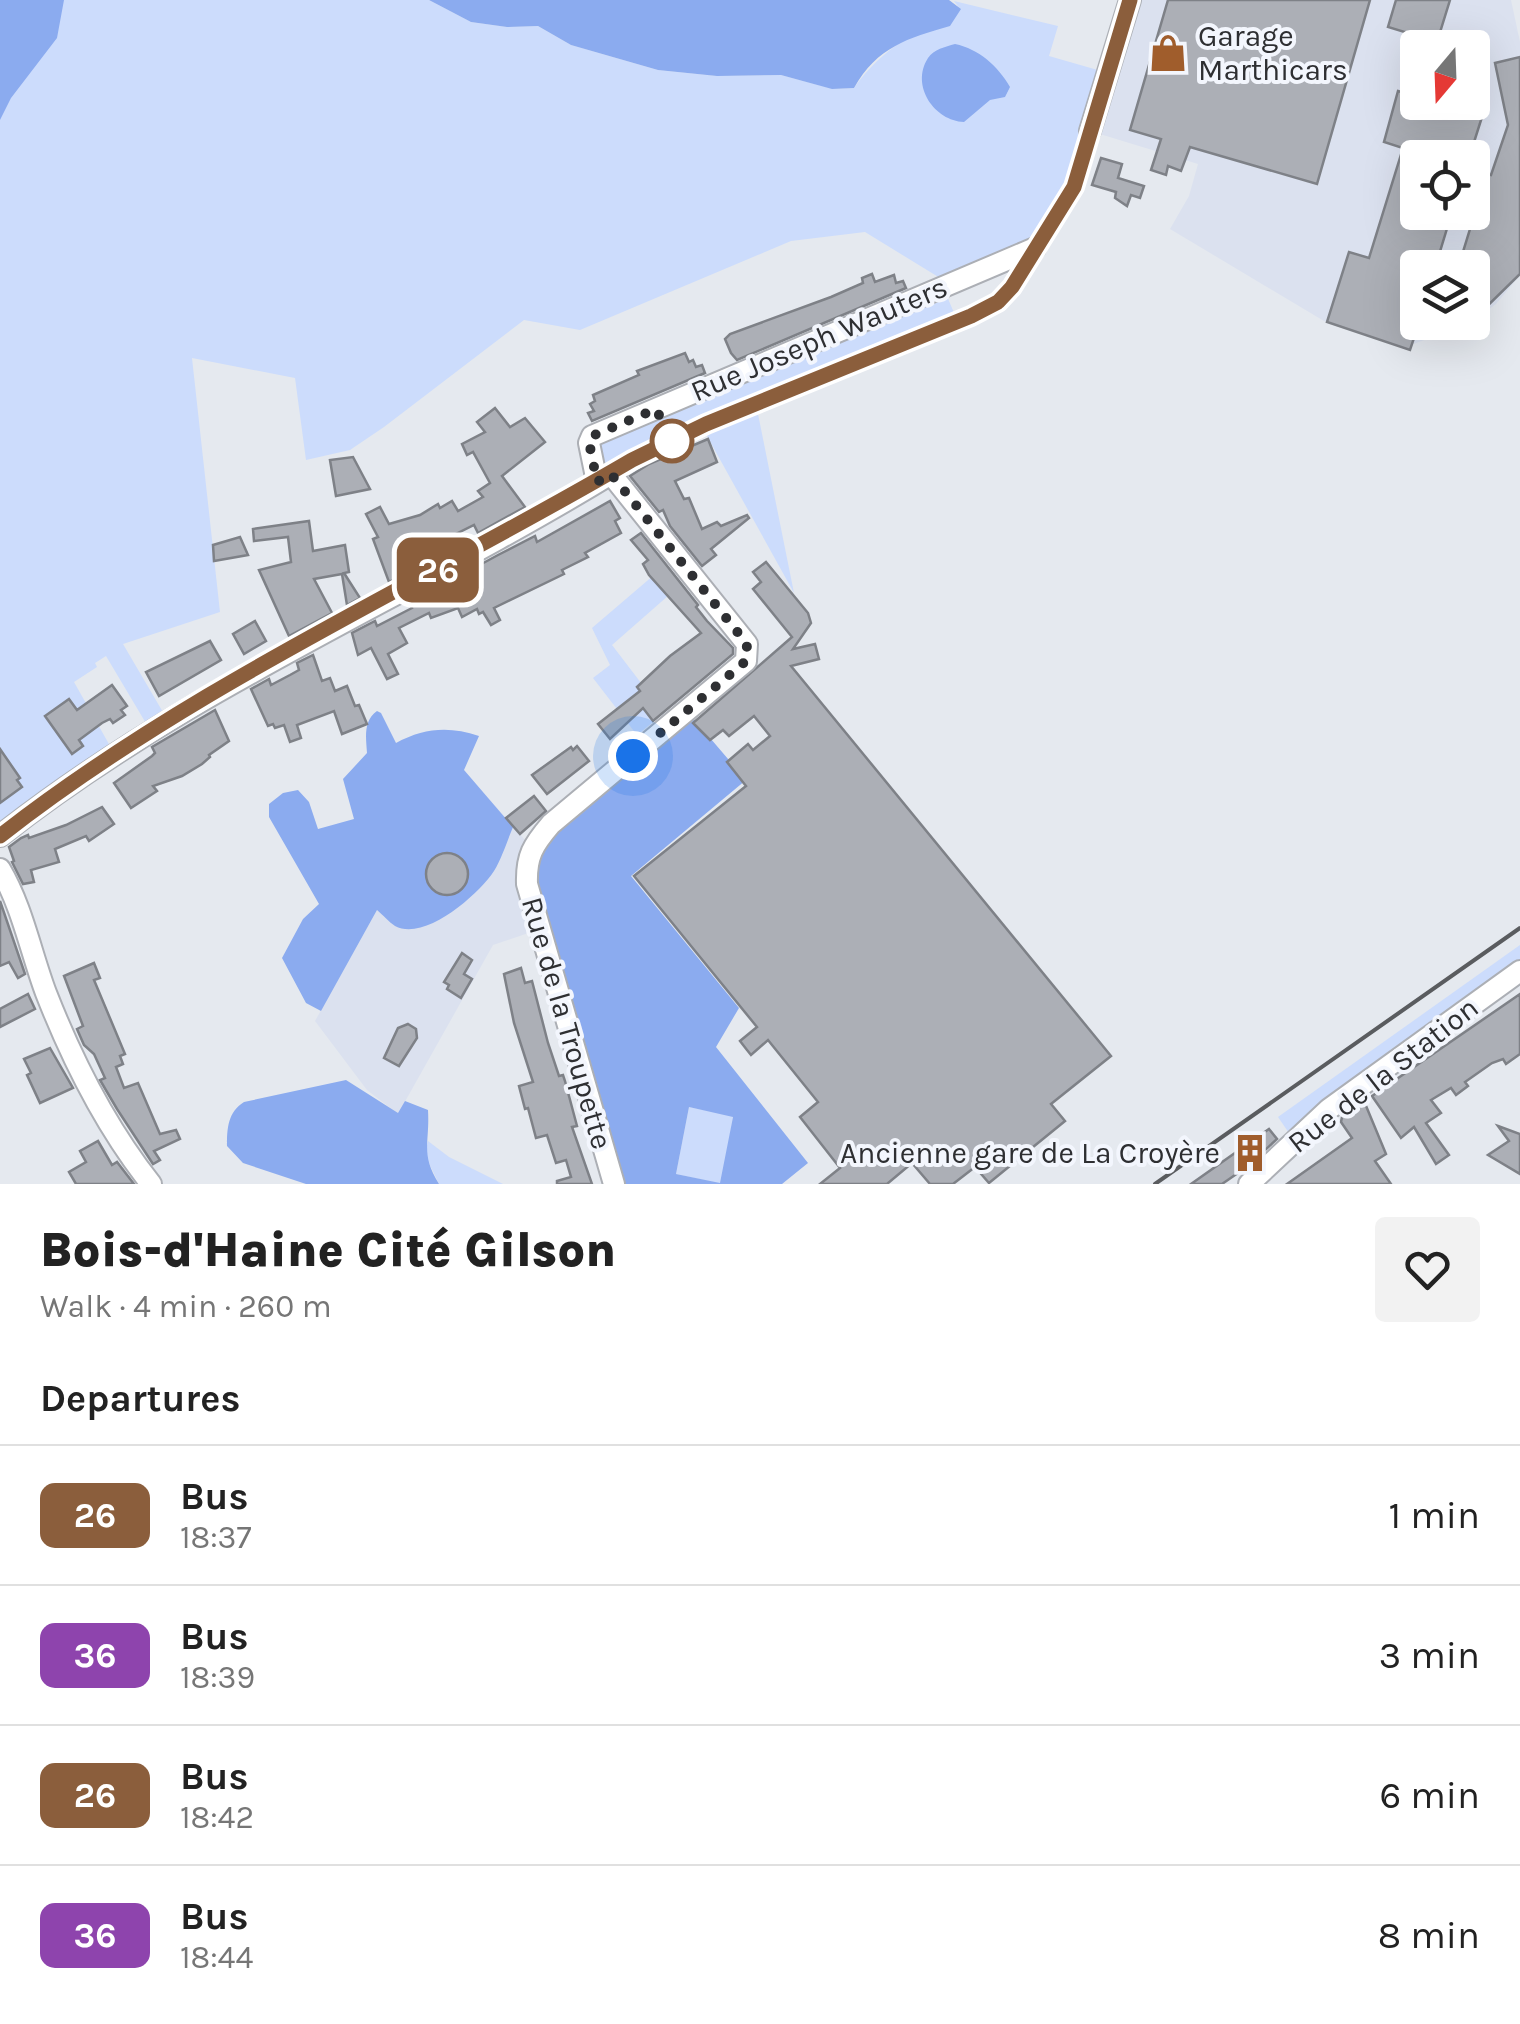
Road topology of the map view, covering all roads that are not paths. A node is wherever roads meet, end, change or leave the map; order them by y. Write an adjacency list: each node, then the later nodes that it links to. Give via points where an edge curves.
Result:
1 (1130, 0): 2 (street)
2 (1090, 131)
3 (1035, 248): 4 (street, Rue Joseph Wauters, via 592,436)
4 (604, 478): 5 (street, via 167,720); 9 (street, Rue de la Troupette, via 747,644 746,661 551,824 526,861 527,884)
5 (0, 836)
6 (0, 869): 8 (street, via 92,1098)
7 (1520, 971): 10 (street, Rue de la Station, via 1329,1109)
8 (150, 1184)
9 (614, 1184)
10 (1249, 1184)

